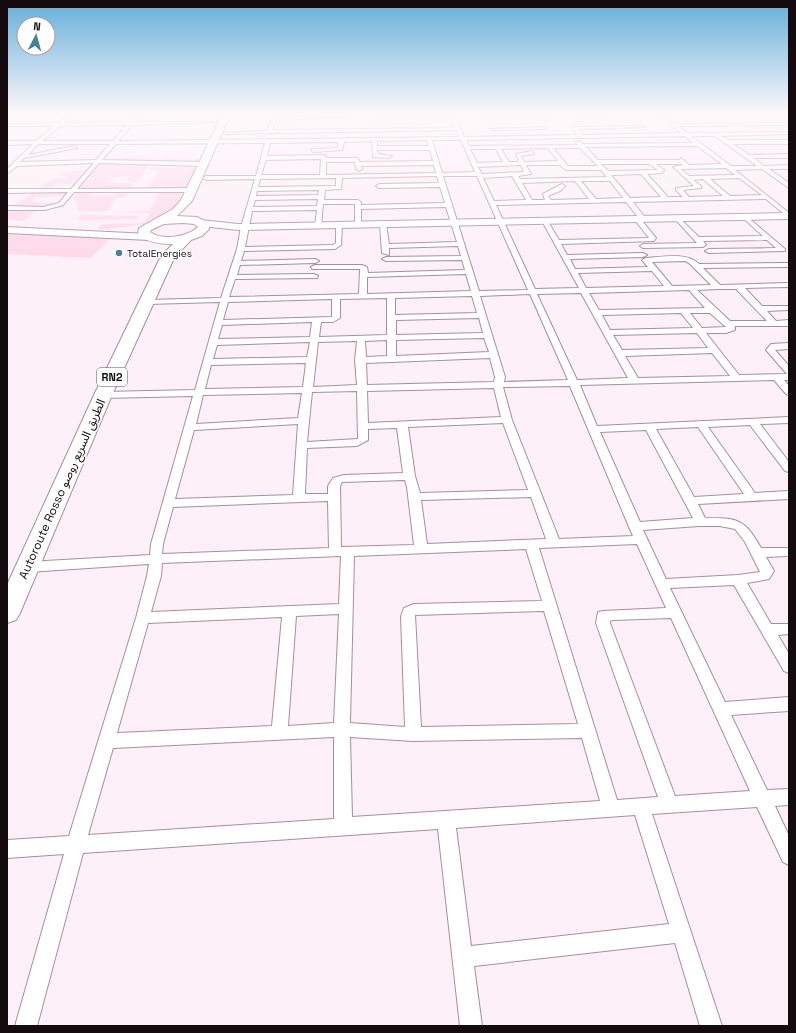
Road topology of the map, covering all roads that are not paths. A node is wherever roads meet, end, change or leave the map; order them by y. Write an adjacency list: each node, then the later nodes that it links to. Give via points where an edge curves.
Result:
1 (37, 163): 17 (street)
2 (98, 163): 58 (street)
3 (175, 163): 18 (street)
4 (211, 163): 43 (highway)
5 (323, 163): 24 (street)
6 (324, 163): 38 (street)
7 (424, 163): 20 (street)
8 (436, 163): 34 (street)
9 (474, 163): 31 (street)
10 (554, 163): 22 (street)
11 (562, 163): 30 (street, via 566,168)
12 (597, 163): 30 (street)
13 (652, 163): 33 (street, via 661,170 660,172)
14 (685, 163): 26 (street)
15 (723, 163): 27 (street)
16 (756, 163): 28 (street)
17 (15, 164): 32 (street)
18 (202, 164): 56 (highway)
19 (358, 164): 20 (street); 35 (street)
20 (376, 164)
21 (507, 164): 22 (street); 31 (street)
22 (523, 164): 37 (street, via 529,174)
23 (270, 165): 25 (street)
24 (314, 165)
25 (262, 166): 41 (street)
26 (688, 166): 27 (street); 44 (street, via 676,168)
27 (728, 167): 28 (street); 40 (street)
28 (762, 167): 29 (street); 46 (street)
29 (789, 167)
30 (604, 170): 33 (street); 45 (street)
31 (478, 171): 34 (street); 37 (street); 70 (street)
32 (7, 172)
33 (642, 172): 65 (street)
34 (440, 174): 36 (street); 51 (street)
35 (359, 175): 36 (street); 39 (street)
36 (378, 175): 59 (street)
37 (515, 175): 49 (street)
38 (322, 176): 39 (street); 41 (street)
39 (339, 176): 54 (street, via 339,188)
40 (741, 176): 42 (street); 60 (street)
41 (259, 177): 43 (street); 55 (street)
42 (704, 177): 44 (street); 62 (street)
43 (206, 178): 84 (highway, via 190,211)
44 (688, 178): 63 (street, via 698,187 678,189)
45 (611, 179): 48 (street); 64 (street)
46 (779, 179): 47 (street); 53 (street)
47 (789, 179)
48 (576, 180): 50 (street); 52 (street)
49 (518, 181): 50 (street); 69 (street)
50 (560, 183): 52 (street); 68 (street, via 558,190 545,194)
51 (444, 185): 59 (street); 71 (street)
52 (581, 186): 66 (street)
53 (789, 186)
54 (322, 188): 55 (street); 67 (street)
55 (256, 189): 61 (street)
56 (191, 190): 58 (street); 79 (highway, via 181,207)
57 (7, 191): 58 (street)
58 (74, 191): 73 (street, via 63,203 53,207)
59 (380, 196): 71 (street); 72 (street)
60 (768, 197): 62 (street); 75 (street)
61 (253, 198): 67 (street); 74 (street)
62 (728, 198): 63 (street)
63 (688, 199): 65 (street)
64 (627, 200): 65 (street); 66 (street); 78 (street)
65 (667, 200)
66 (594, 201): 68 (street)
67 (321, 202): 72 (street, via 356,202); 74 (street); 87 (street)
68 (549, 202): 69 (street)
69 (531, 203): 70 (street)
70 (492, 204): 81 (street)
71 (450, 205): 82 (street)
72 (359, 206): 86 (street)
73 (7, 208)
74 (250, 209): 88 (street)
75 (789, 216): 76 (street)
76 (745, 217): 77 (street); 92 (street)
77 (677, 218): 78 (street); 93 (street)
78 (640, 219): 80 (street); 95 (street, via 653,239)
79 (162, 221): 84 (highway); 90 (highway)
80 (545, 221): 81 (street); 94 (street)
81 (501, 222): 82 (street); 127 (street)
82 (455, 223): 83 (street); 96 (street)
83 (383, 224): 86 (street); 98 (street)
84 (197, 225): 88 (street); 91 (highway)
85 (339, 225): 86 (street); 87 (street); 99 (street, via 339,246)
86 (358, 225)
87 (318, 226): 88 (street)
88 (241, 227): 100 (street)
89 (7, 230): 90 (main road)
90 (153, 234): 91 (highway); 104 (highway, via 168,250)
91 (186, 238): 104 (highway, Autoroute Rosso الطريق السريع روصو / RN2)
92 (769, 238): 93 (street); 101 (street)
93 (697, 239): 97 (street)
94 (556, 242): 95 (street); 105 (street)
95 (634, 243): 97 (street); 106 (street)
96 (461, 244): 98 (street); 107 (street)
97 (703, 245): 102 (street)
98 (386, 246): 108 (street)
99 (317, 247): 100 (street); 110 (street)
100 (241, 249): 109 (street)
101 (783, 250): 102 (street); 103 (street)
102 (709, 251): 113 (street)
103 (789, 255)
104 (168, 256): 133 (highway, Autoroute Rosso الطريق السريع روصو / RN2)
105 (564, 256): 106 (street); 115 (street)
106 (644, 257): 112 (street, via 685,259); 114 (street)
107 (465, 258): 108 (street); 116 (street)
108 (386, 259): 117 (street)
109 (236, 263): 110 (street); 119 (street)
110 (315, 264): 118 (street, via 358,266 363,268); 121 (street)
111 (789, 265): 113 (street)
112 (697, 266): 113 (street); 122 (street)
113 (723, 266)
114 (654, 269): 115 (street); 124 (street)
115 (572, 270): 126 (street)
116 (469, 272): 117 (street); 128 (street)
117 (390, 274): 118 (street)
118 (364, 275): 130 (street)
119 (232, 277): 121 (street); 132 (street)
120 (789, 285): 123 (street)
121 (313, 287): 131 (street); 132 (street)
122 (718, 287): 123 (street); 125 (street)
123 (739, 287): 135 (street)
124 (670, 288): 125 (street); 126 (street)
125 (691, 288): 136 (street)
126 (584, 291): 127 (street); 138 (street)
127 (532, 292): 128 (street); 166 (street)
128 (476, 293): 129 (street); 139 (street)
129 (391, 295): 130 (street); 140 (street)
130 (363, 296): 131 (street)
131 (336, 297): 141 (street, via 336,318)
132 (225, 299): 133 (street); 142 (street)
133 (147, 302): 172 (highway, Autoroute Rosso الطريق السريع روصو / RN2)
134 (789, 308): 135 (street)
135 (760, 309): 143 (street)
136 (712, 310): 137 (street); 145 (street)
137 (684, 311): 138 (street); 146 (street)
138 (596, 313): 147 (street)
139 (482, 315): 140 (street); 148 (street)
140 (392, 318): 149 (street)
141 (317, 320): 142 (street); 151 (street)
142 (218, 323): 152 (street)
143 (774, 323): 144 (street); 145 (street)
144 (789, 323)
145 (728, 324): 146 (street, via 732,328)
146 (700, 330): 147 (street); 154 (street)
147 (607, 333): 155 (street)
148 (488, 335): 149 (street); 156 (street)
149 (392, 337): 150 (street); 157 (street)
150 (361, 338): 151 (street); 159 (street)
151 (314, 340): 152 (street); 158 (street)
152 (213, 342): 160 (street)
153 (789, 346): 161 (street, via 774,346 770,350)
154 (715, 350): 155 (street); 164 (street)
155 (618, 353): 165 (street)
156 (494, 355): 157 (street); 167 (street, via 500,378)
157 (392, 359): 159 (street)
158 (311, 360): 160 (street); 169 (street)
159 (360, 360): 168 (street)
160 (208, 362): 171 (street)
161 (789, 372)
162 (789, 377): 163 (street)
163 (777, 378): 164 (street); 170 (street)
164 (737, 379): 165 (street)
165 (635, 382): 166 (street)
166 (574, 383): 167 (street); 182 (street)
167 (498, 386): 168 (street); 173 (street)
168 (361, 388): 169 (street); 179 (street)
169 (307, 390): 171 (street); 175 (street)
170 (789, 392)
171 (199, 393): 172 (street); 181 (street)
172 (103, 395): 204 (highway, Autoroute Rosso الطريق السريع روصو / RN2)
173 (507, 420): 177 (street); 186 (street)
174 (789, 420): 176 (street)
175 (304, 421): 181 (street); 183 (street)
176 (753, 422): 178 (street); 184 (street)
177 (402, 424): 179 (street); 185 (street)
178 (701, 424): 180 (street); 190 (street)
179 (362, 426): 183 (street, via 364,440 361,442)
180 (649, 426): 182 (street); 192 (street)
181 (190, 427): 193 (street)
182 (594, 429): 195 (street)
183 (302, 445): 191 (street)
184 (789, 469)
185 (409, 476): 188 (street, via 344,478 337,480); 189 (street)
186 (533, 493): 189 (street); 198 (street)
187 (789, 494): 190 (street)
188 (334, 497): 191 (street); 200 (street)
189 (414, 497): 199 (street)
190 (752, 497): 192 (street)
191 (299, 498): 193 (street)
192 (692, 501): 194 (street)
193 (169, 503): 203 (street, via 157,544)
194 (702, 523): 195 (street); 201 (street, via 726,522 739,526)
195 (635, 527): 196 (street)
196 (641, 540): 198 (street); 206 (street)
197 (531, 544): 198 (street); 199 (street); 207 (street)
198 (554, 544)
199 (421, 549): 200 (street)
200 (341, 552): 203 (street); 208 (street)
201 (758, 553): 202 (street); 205 (street, via 767,571 764,576)
202 (788, 554)
203 (156, 559): 204 (street); 212 (street)
204 (28, 567): 210 (highway, Autoroute Rosso الطريق السريع روصو / RN2)
205 (738, 580): 206 (street); 214 (street)
206 (662, 584): 211 (street)
207 (549, 606): 219 (street); 221 (street, via 414,609 409,612)
208 (346, 609): 209 (street); 218 (street)
209 (290, 612): 212 (street); 220 (street)
210 (7, 613)
211 (676, 613): 217 (street); 225 (street, via 603,616 603,623)
212 (143, 618): 222 (street)
213 (789, 629): 214 (street)
214 (766, 630): 215 (street)
215 (789, 667)
216 (789, 704): 217 (street)
217 (721, 709): 224 (street)
218 (342, 730): 220 (street); 221 (street); 229 (street)
219 (587, 731): 221 (street); 227 (street)
220 (279, 733): 222 (street)
221 (413, 734)
222 (108, 741): 230 (street)
223 (789, 797): 224 (street)
224 (763, 798): 225 (street); 232 (street)
225 (669, 804): 226 (street)
226 (641, 806): 227 (street); 233 (street)
227 (611, 808): 228 (street)
228 (446, 819): 229 (street); 234 (street)
229 (343, 826): 230 (street)
230 (76, 844): 231 (street); 235 (street)
231 (7, 849)
232 (789, 856)
233 (681, 932): 234 (street); 237 (street)
234 (462, 957): 236 (street)
235 (26, 1026)
236 (471, 1026)
237 (711, 1026)

